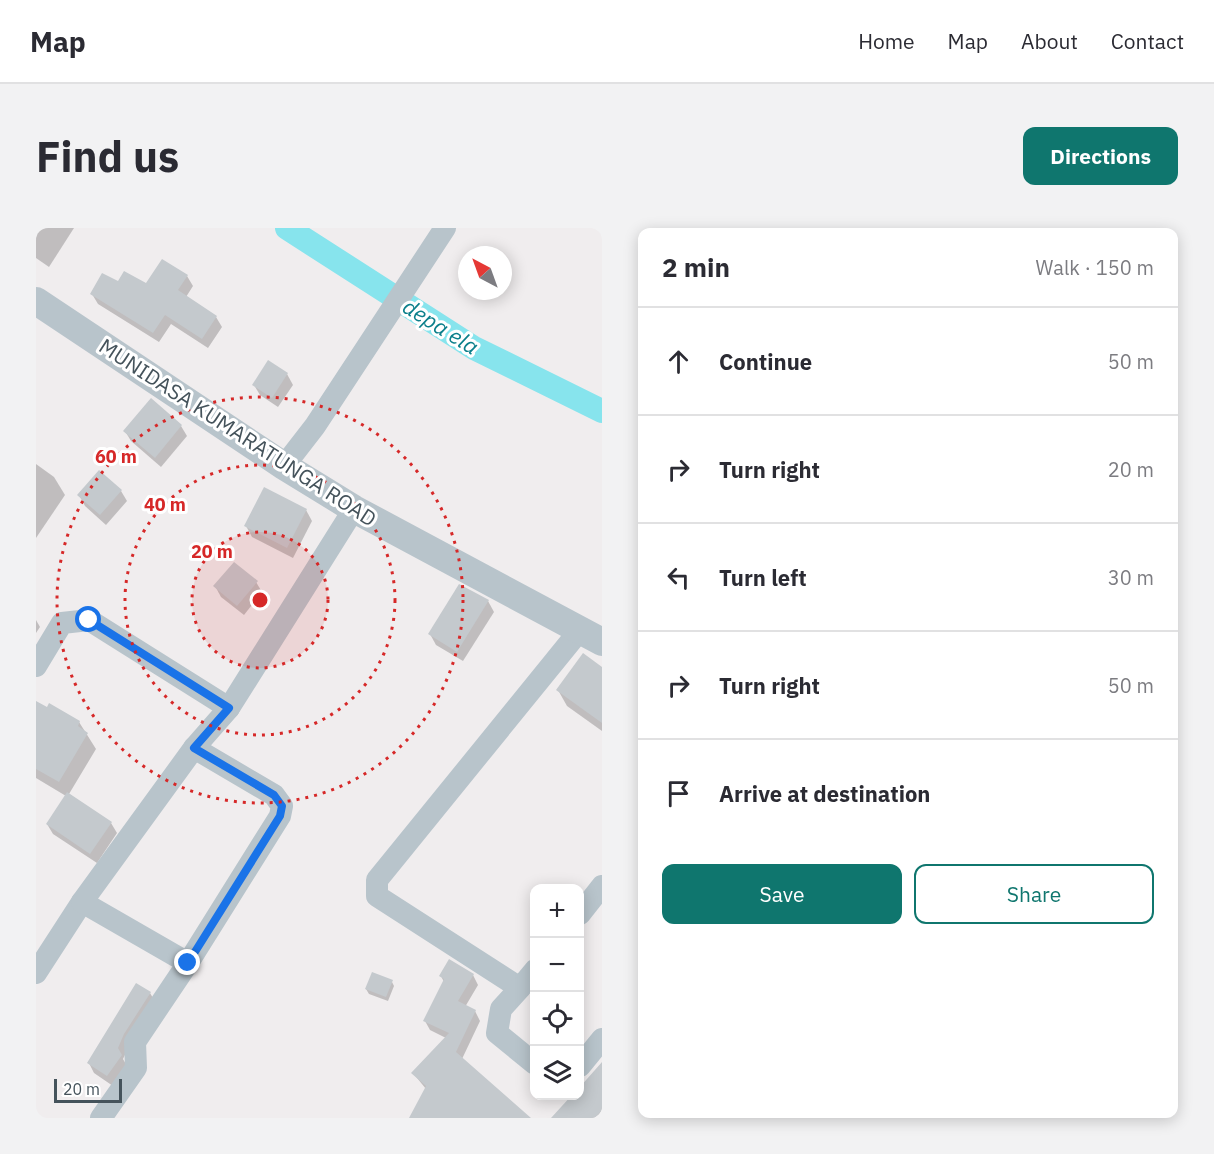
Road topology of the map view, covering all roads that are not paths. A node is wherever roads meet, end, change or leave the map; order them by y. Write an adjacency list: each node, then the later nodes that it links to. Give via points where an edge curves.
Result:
1 (445, 228): 3 (street, via 384,325)
2 (36, 301): 3 (street, MUNIDASA KUMARATUNGA ROAD)
3 (284, 466): 4 (street, MUNIDASA KUMARATUNGA ROAD)
4 (354, 509): 5 (street, MUNIDASA KUMARATUNGA ROAD); 7 (street)
5 (591, 636): 15 (street, via 377,880 377,896)
6 (36, 666): 7 (street, via 62,623 89,620)
7 (229, 708): 8 (street)
8 (194, 748): 10 (street); 12 (street, via 274,795 282,806 280,816)
9 (602, 886): 11 (street)
10 (82, 902): 12 (street); 13 (street)
11 (584, 908)
12 (188, 963): 19 (street, via 135,1042 136,1068)
13 (36, 973)
14 (530, 975): 15 (street)
15 (520, 988): 18 (street, via 501,1010 497,1033)
16 (602, 1039): 17 (street)
17 (584, 1060)
18 (530, 1061)
19 (101, 1118)

